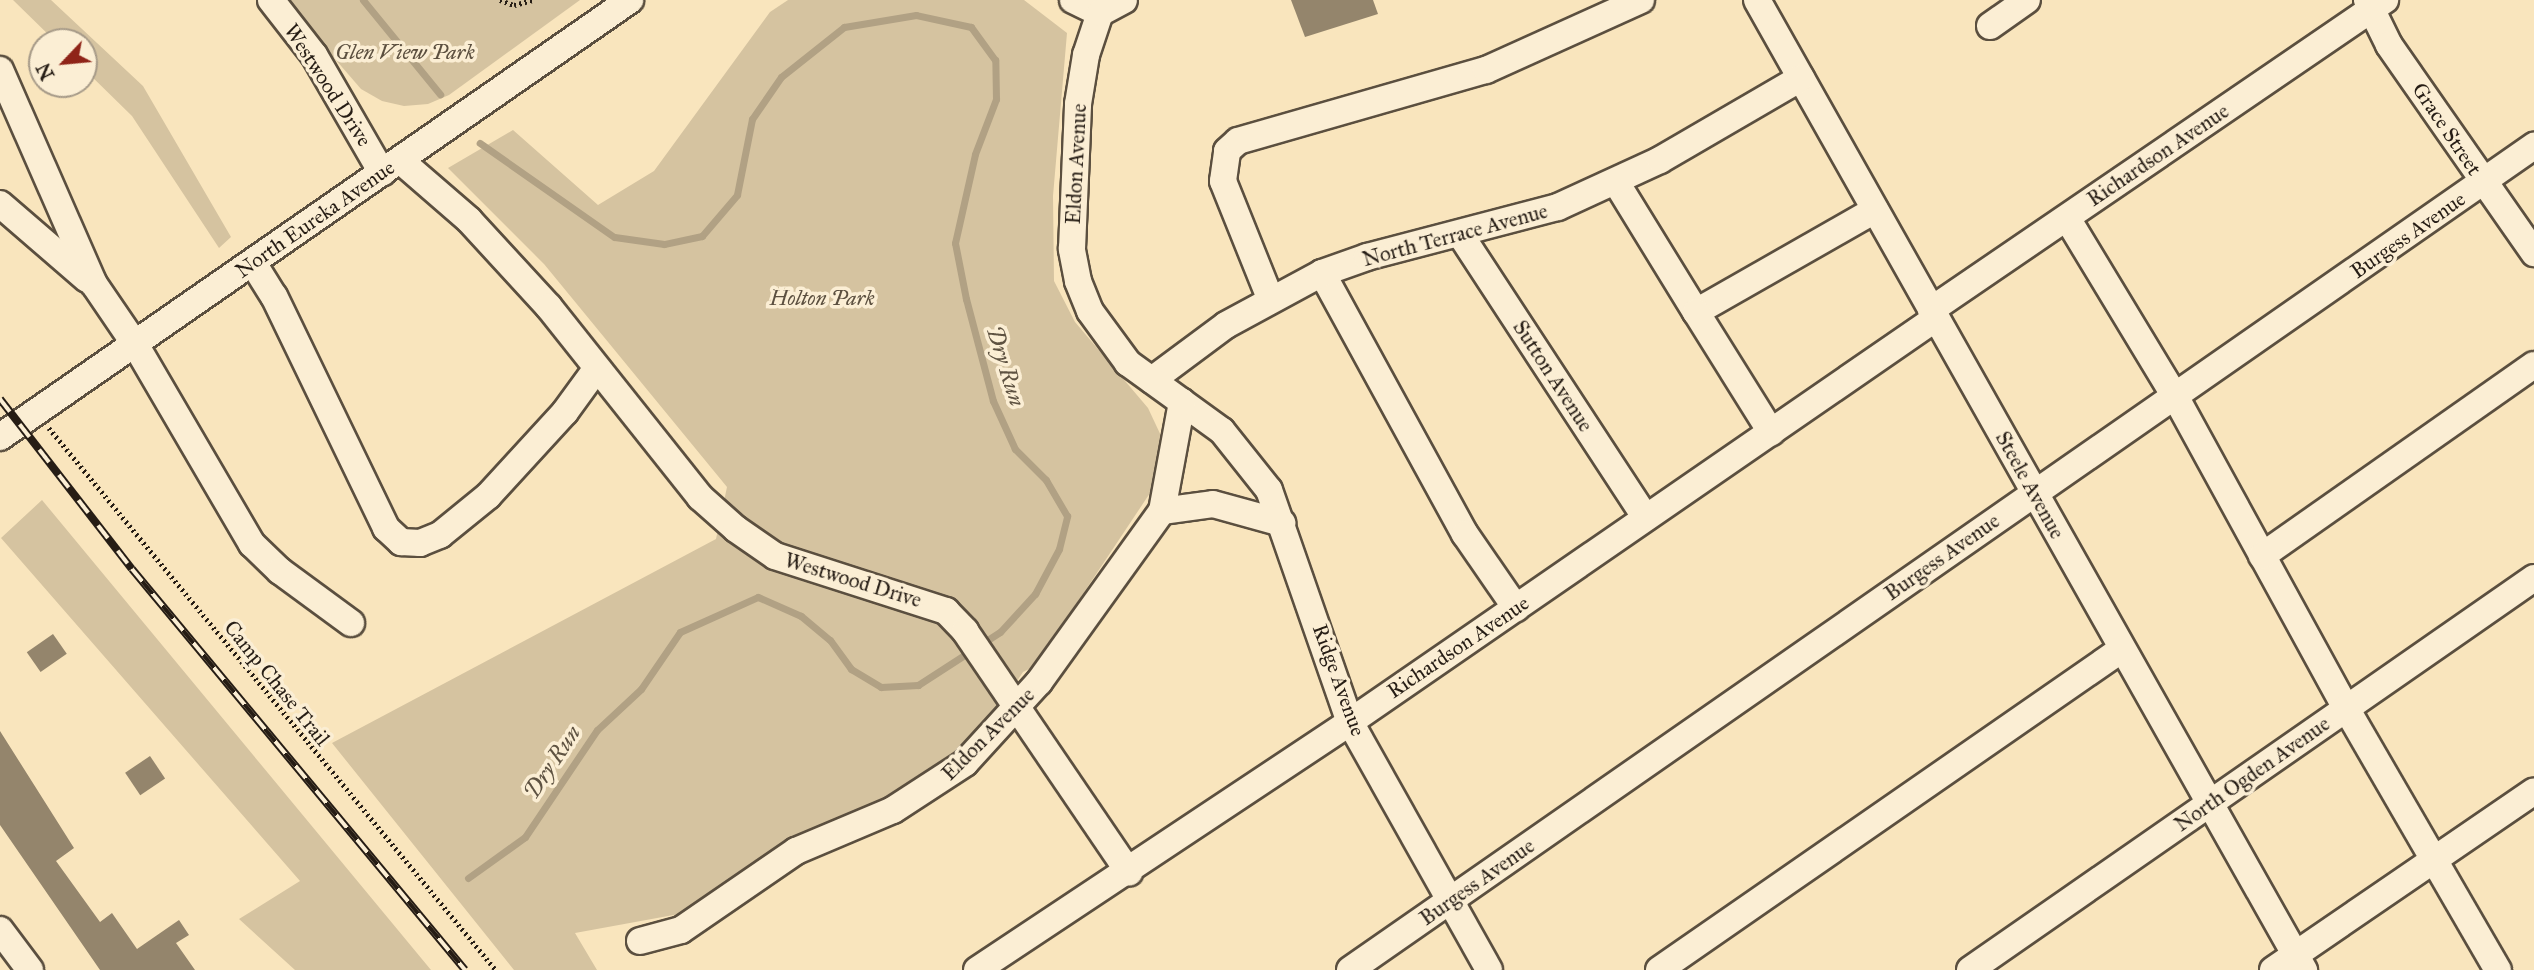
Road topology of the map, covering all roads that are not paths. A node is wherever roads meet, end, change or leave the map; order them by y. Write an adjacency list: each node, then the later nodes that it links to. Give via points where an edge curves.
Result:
1 (271, 0): 14 (street, Westwood Drive)
2 (630, 0): 14 (street, North Eureka Avenue)
3 (1073, 0): 9 (street)
4 (1124, 0): 9 (street)
5 (1641, 0): 25 (street, via 1486,70 1238,141 1227,151 1223,181)
6 (1757, 0): 12 (street, Steele Avenue)
7 (2027, 0): 10 (street)
8 (2375, 3): 15 (street, Grace Street, via 2389,45); 19 (street, Richardson Avenue)
9 (1100, 13): 31 (street, Eldon Avenue, via 1086,55 1078,104 1072,249 1077,281 1090,311 1128,363)
10 (1990, 26)
11 (0, 70): 24 (street)
12 (1801, 78): 16 (street, North Terrace Avenue); 18 (street, Steele Avenue)
13 (2534, 146): 15 (street, Burgess Avenue)
14 (392, 167): 22 (street, North Eureka Avenue); 30 (street, Westwood Drive, via 469,220 549,307)
15 (2484, 182): 21 (street, Grace Street); 32 (street, Burgess Avenue)
16 (1616, 183): 20 (street, North Terrace Avenue, via 1522,219); 26 (street)
17 (0, 204): 24 (street)
18 (1875, 210): 26 (street); 27 (street, Steele Avenue)
19 (2067, 218): 27 (street, Richardson Avenue); 32 (street)
20 (1460, 234): 23 (street, North Terrace Avenue, via 1367,257); 38 (street, Sutton Avenue)
21 (2534, 253)
22 (253, 263): 28 (street, North Eureka Avenue); 30 (street, via 274,296 386,528 401,542 420,543 440,535 488,496 565,412)
23 (1322, 274): 25 (street, North Terrace Avenue); 42 (street, via 1465,534)
24 (94, 284): 28 (street)
25 (1270, 298): 31 (street, North Terrace Avenue)
26 (1696, 312): 34 (street)
27 (1933, 314): 34 (street, Richardson Avenue); 36 (street, Steele Avenue)
28 (135, 344): 35 (street, North Eureka Avenue); 43 (street, via 252,544 280,571)
29 (2534, 365): 40 (street)
30 (597, 368): 46 (street, Westwood Drive, via 700,497 736,529 775,555 946,611 991,668)
31 (1152, 380): 33 (street, Eldon Avenue)
32 (2175, 396): 36 (street, Burgess Avenue); 40 (street)
33 (1182, 402): 37 (street, Eldon Avenue); 39 (street, Ridge Avenue, via 1222,431 1247,458 1269,490)
34 (1771, 432): 38 (street, Richardson Avenue)
35 (0, 437)
36 (2034, 493): 44 (street, Steele Avenue); 52 (street, Burgess Avenue)
37 (1162, 511): 39 (street, via 1213,504); 46 (street, Eldon Avenue, via 1127,565)
38 (1646, 518): 42 (street, Richardson Avenue)
39 (1282, 523): 47 (street, Ridge Avenue)
40 (2263, 556): 45 (street)
41 (2534, 578): 45 (street, North Ogden Avenue)
42 (1516, 608): 47 (street, Richardson Avenue)
43 (351, 623)
44 (2122, 649): 49 (street, Steele Avenue); 60 (street)
45 (2346, 708): 49 (street, North Ogden Avenue); 50 (street)
46 (1015, 710): 51 (street, Westwood Drive); 54 (street, Eldon Avenue, via 939,784 893,810 796,851 681,930)
47 (1350, 722): 51 (street, Richardson Avenue); 52 (street, Ridge Avenue)
48 (2534, 791): 50 (street)
49 (2209, 803): 55 (street, Steele Avenue); 61 (street, North Ogden Avenue)
50 (2436, 859): 55 (street); 63 (street)
51 (1129, 872): 57 (street, Richardson Avenue)
52 (1450, 901): 58 (street, Burgess Avenue); 59 (street, Ridge Avenue)
53 (0, 930): 56 (street)
54 (640, 941)
55 (2300, 962): 62 (street)
56 (30, 970)
57 (977, 970)
58 (1350, 970)
59 (1489, 970)
60 (1659, 970)
61 (1970, 970)
62 (2273, 970)
63 (2498, 970)

